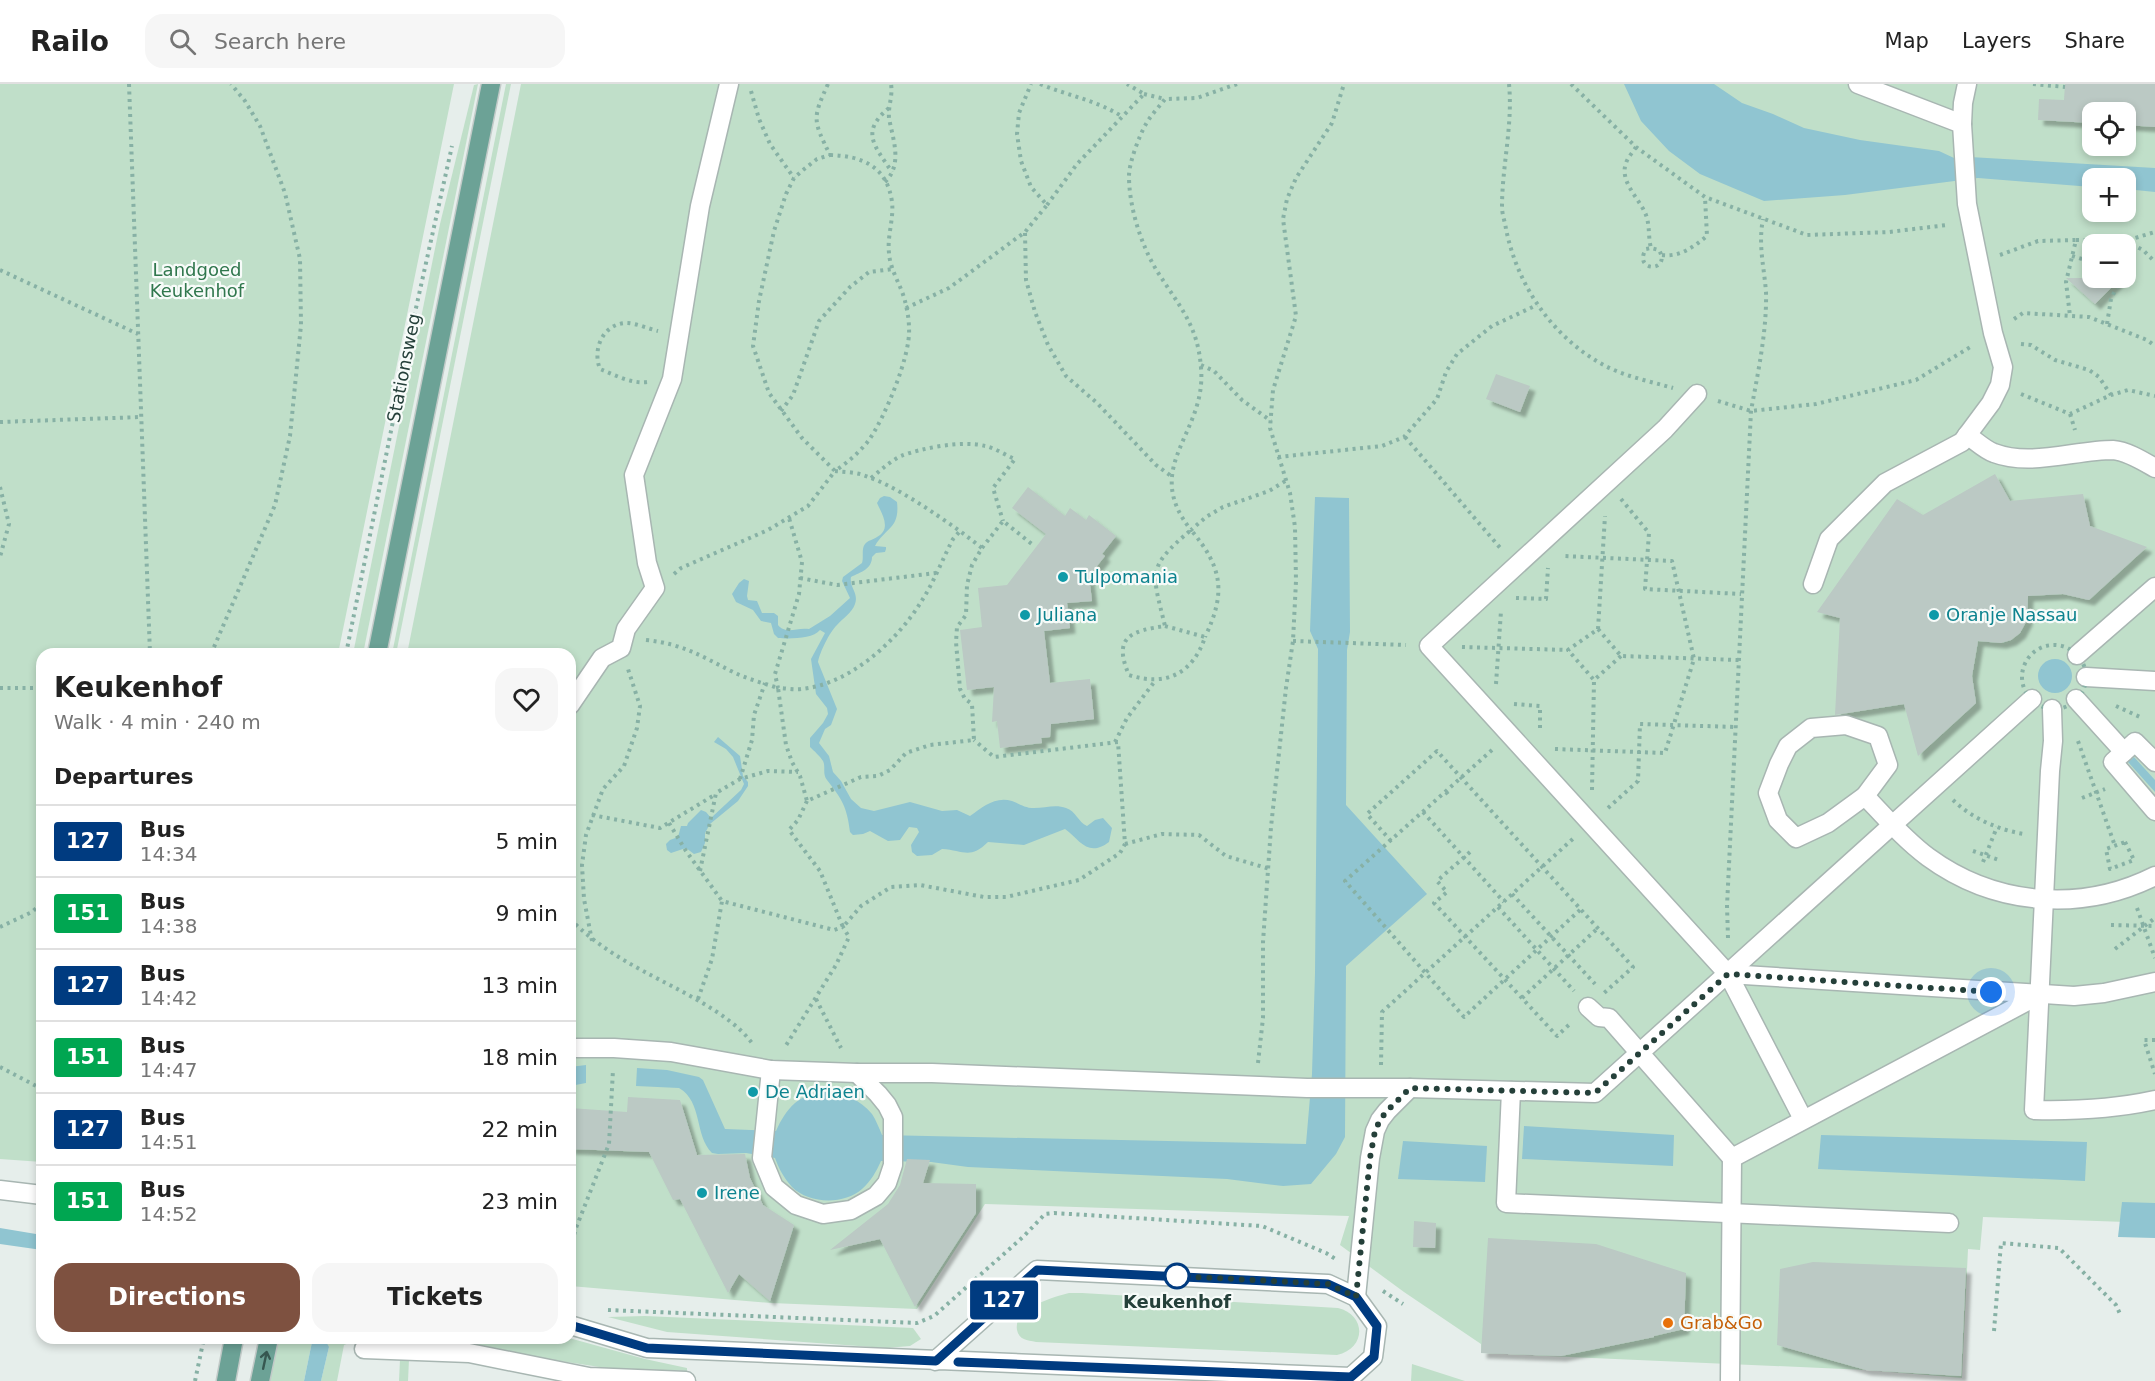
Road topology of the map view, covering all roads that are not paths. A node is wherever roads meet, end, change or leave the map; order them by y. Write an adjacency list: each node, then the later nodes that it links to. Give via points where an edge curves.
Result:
1 (492, 84): 11 (main road, Stationsweg)
2 (729, 84): 14 (street, via 700,206 672,379 634,475 647,563 655,588 626,629 621,648 602,658)
3 (1858, 84): 5 (street)
4 (1967, 84): 5 (street)
5 (1963, 129): 7 (street, via 1969,213 2003,367 1991,403)
6 (1697, 394): 24 (street, via 1665,429 1429,646)
7 (1967, 435): 8 (street, via 1992,453 2010,458 2115,450); 9 (street, via 1962,442 1885,483 1829,539)
8 (2155, 468)
9 (1813, 584)
10 (2155, 587): 12 (street)
11 (378, 648)
12 (2077, 655)
13 (2155, 681): 16 (street)
14 (576, 696)
15 (2032, 699): 21 (street)
16 (2075, 699): 17 (street); 23 (street, via 2053,741)
17 (2124, 752): 18 (street, via 2135,742); 20 (street, via 2113,762)
18 (2155, 762)
19 (1865, 796): 19 (street, via 1888,765 1878,736 1846,725 1810,728 1788,746 1768,793 1778,820 1796,838 1828,823); 21 (street)
20 (2155, 811)
21 (1894, 825): 23 (street, via 1926,855 1975,884 2004,894); 24 (street)
22 (2155, 876): 23 (street, via 2086,898)
23 (2044, 900): 26 (street)
24 (1728, 974): 26 (street); 29 (street); 35 (street)
25 (2155, 982): 26 (street, via 2104,993)
26 (2039, 995): 34 (street, via 2034,1110 2103,1109); 35 (street)
27 (1588, 1007): 29 (street, via 1599,1017 1609,1018)
28 (576, 1048): 30 (street, via 671,1052)
29 (1640, 1052): 33 (street, via 1595,1093); 36 (street)
30 (771, 1070): 31 (street); 31 (street, via 762,1158 774,1187 796,1205 823,1214 851,1210 876,1196 887,1183 893,1165 893,1117)
31 (857, 1073): 32 (street)
32 (1410, 1088): 33 (street); 41 (street, via 1387,1111 1375,1131)
33 (1511, 1091): 39 (street, via 1506,1203)
34 (2155, 1100)
35 (1803, 1119): 36 (street)
36 (1732, 1158): 39 (street)
37 (0, 1190): 38 (street)
38 (36, 1194)
39 (1730, 1213): 40 (street); 50 (street)
40 (1949, 1223)
41 (1356, 1297): 46 (street, via 1328,1284 1037,1270); 46 (street, via 1377,1326 1374,1357 1351,1377)
42 (576, 1327): 46 (street, via 647,1348)
43 (233, 1344): 47 (main road)
44 (268, 1344): 48 (main road, one-way to 44)
45 (364, 1349): 49 (street, via 469,1353 589,1377)
46 (936, 1361)
47 (226, 1381)
48 (260, 1381)
49 (686, 1381)
50 (1730, 1381)

